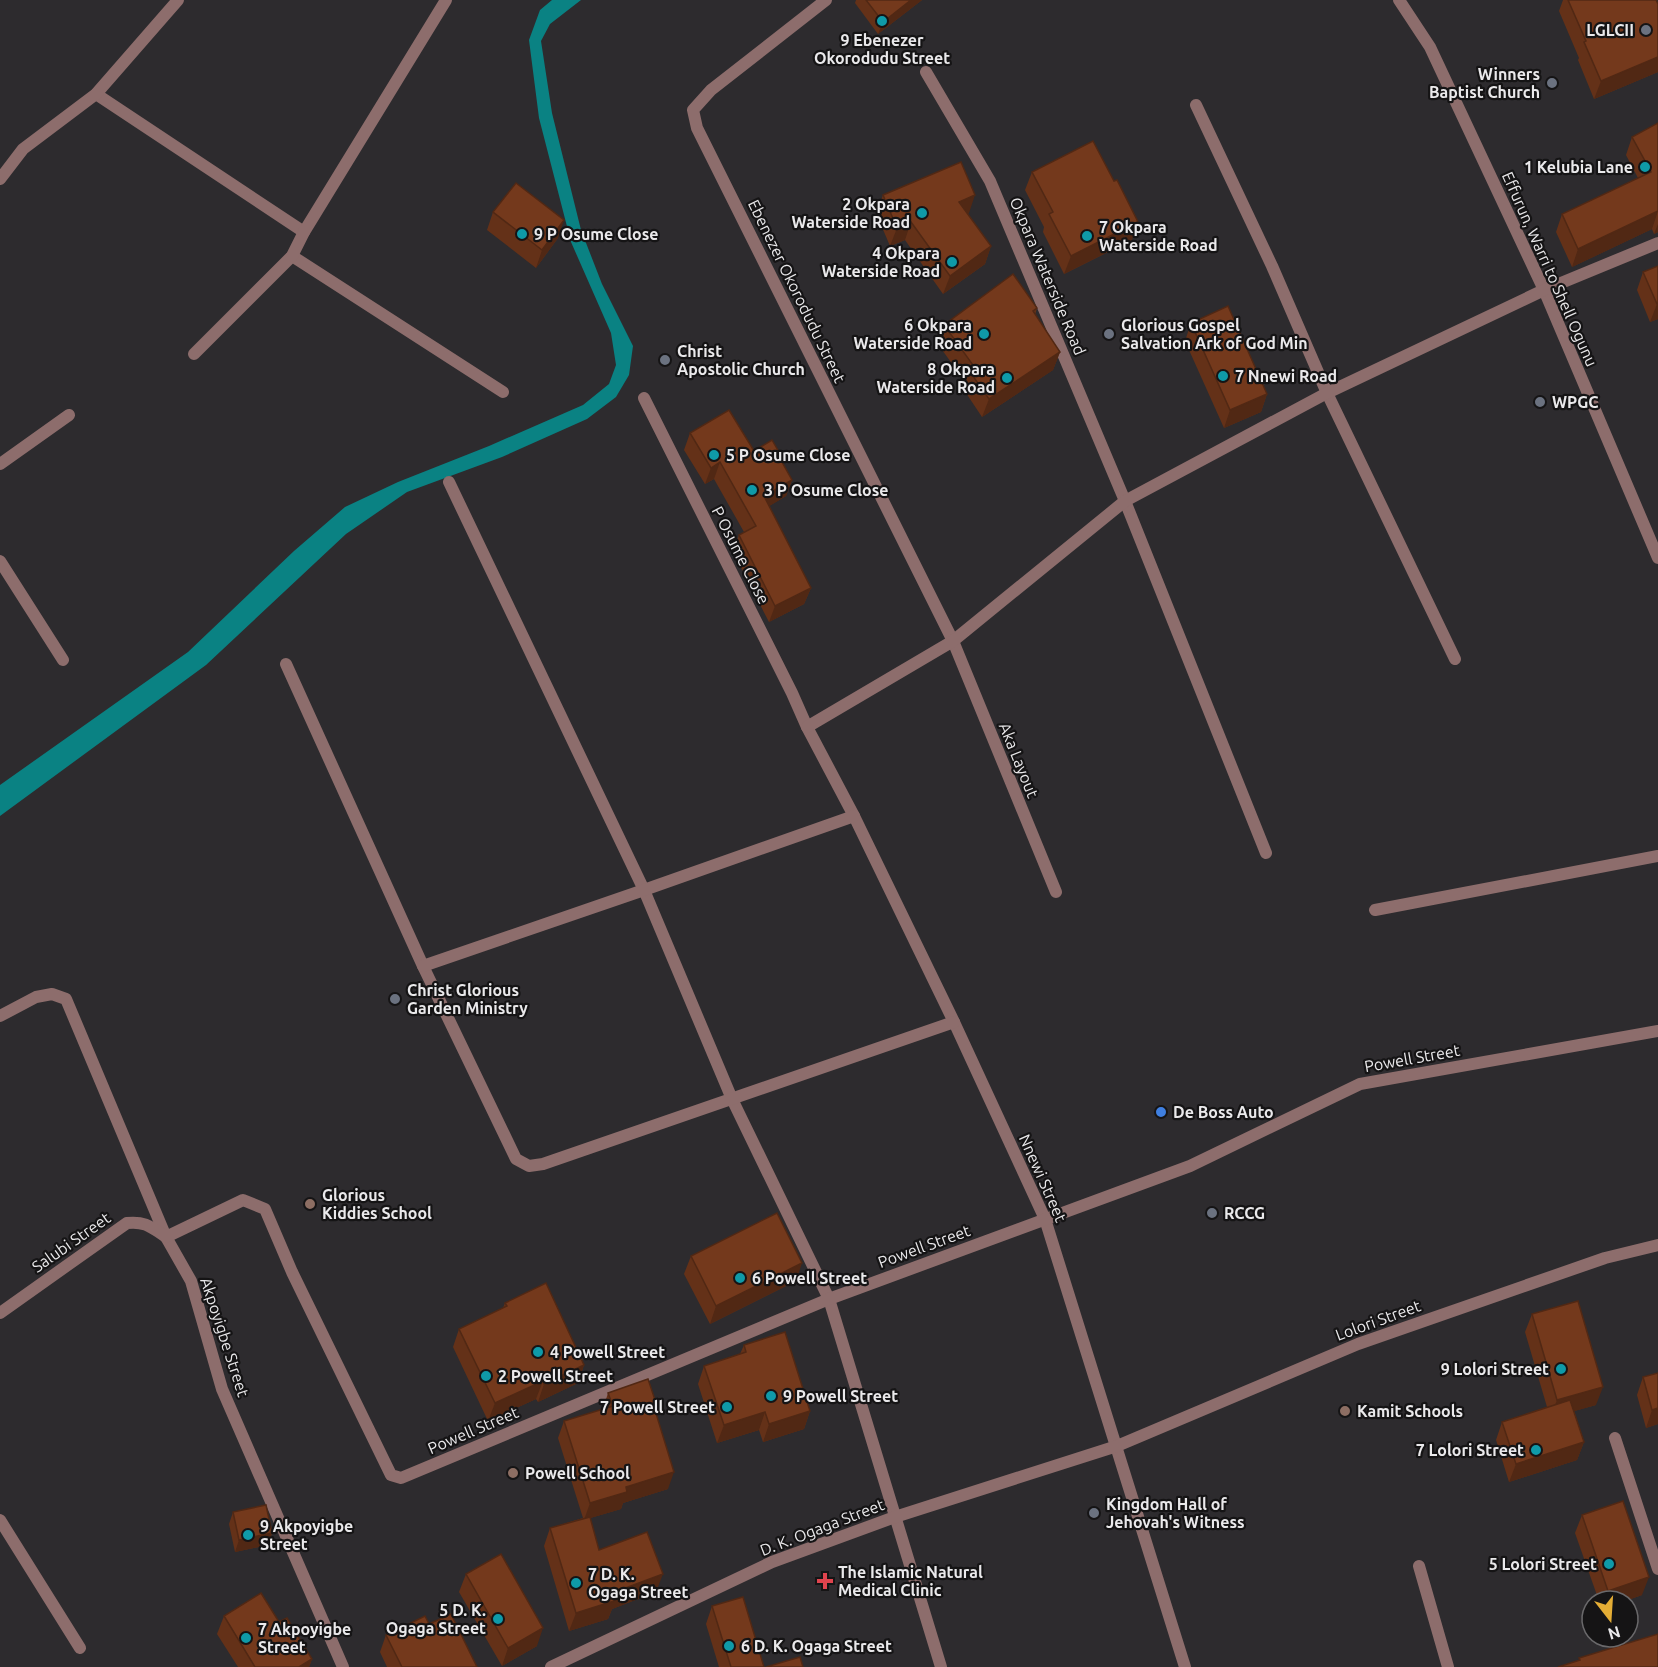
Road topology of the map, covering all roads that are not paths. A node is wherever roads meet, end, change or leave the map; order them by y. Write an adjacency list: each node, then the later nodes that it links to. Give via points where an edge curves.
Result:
1 (178, 0): 6 (street)
2 (446, 0): 9 (street)
3 (1399, 0): 12 (street, Effurun, Warri to Shell Ogunu, via 1430,47)
4 (818, 2): 23 (street, Ebenezer Okorodudu Street, via 711,90 693,110 702,139)
5 (926, 72): 20 (street, Okpara Waterside Road, via 990,181)
6 (96, 94): 8 (street, via 23,149); 9 (street)
7 (1196, 105): 15 (street)
8 (0, 179)
9 (304, 232): 11 (street)
10 (1658, 243): 12 (street)
11 (292, 256): 13 (street); 14 (street)
12 (1544, 290): 15 (street); 21 (street, Effurun, Warri to Shell Ogunu)
13 (194, 354)
14 (503, 392)
15 (1327, 393): 20 (street); 24 (street)
16 (644, 398): 27 (street, P Osume Close)
17 (69, 415): 18 (street)
18 (0, 464)
19 (449, 482): 31 (street)
20 (1125, 501): 23 (street); 29 (street, Okpara Waterside Road)
21 (1658, 558)
22 (0, 561): 25 (street)
23 (953, 640): 27 (street); 32 (street, Aka Layout)
24 (1455, 659)
25 (63, 660)
26 (286, 664): 34 (street)
27 (807, 727): 28 (street, Nnewi Street)
28 (854, 816): 31 (street); 36 (street, Nnewi Street)
29 (1266, 853)
30 (1658, 856): 33 (street)
31 (644, 890): 34 (street); 38 (street)
32 (1056, 892)
33 (1375, 910)
34 (423, 966): 38 (street, via 516,1159 529,1166)
35 (0, 1016): 40 (street, Akpoyigbe Street, via 36,997 52,994 66,999)
36 (954, 1022): 38 (street); 39 (street, Nnewi Street)
37 (1658, 1031): 39 (street, Powell Street, via 1360,1084 1190,1166)
38 (732, 1099): 42 (street)
39 (1045, 1219): 42 (street, Powell Street); 45 (street, Nnewi Street)
40 (166, 1236): 42 (street, Powell Street, via 243,1200 265,1209 391,1475 401,1478); 43 (street, Salubi Street, via 147,1225 127,1223); 51 (street, Akpoyigbe Street, via 191,1281 222,1389)
41 (1658, 1245): 45 (street, Lolori Street, via 1605,1258 1358,1344)
42 (829, 1299): 46 (street)
43 (0, 1313)
44 (1615, 1438): 49 (street)
45 (1117, 1446): 46 (street, D. K. Ogaga Street); 54 (street, Nnewi Street)
46 (895, 1517): 52 (street, D. K. Ogaga Street, via 772,1562); 53 (street)
47 (0, 1520): 50 (street)
48 (1419, 1566): 55 (street)
49 (1658, 1569)
50 (80, 1648)
51 (343, 1667)
52 (551, 1667)
53 (941, 1667)
54 (1185, 1667)
55 (1448, 1667)

